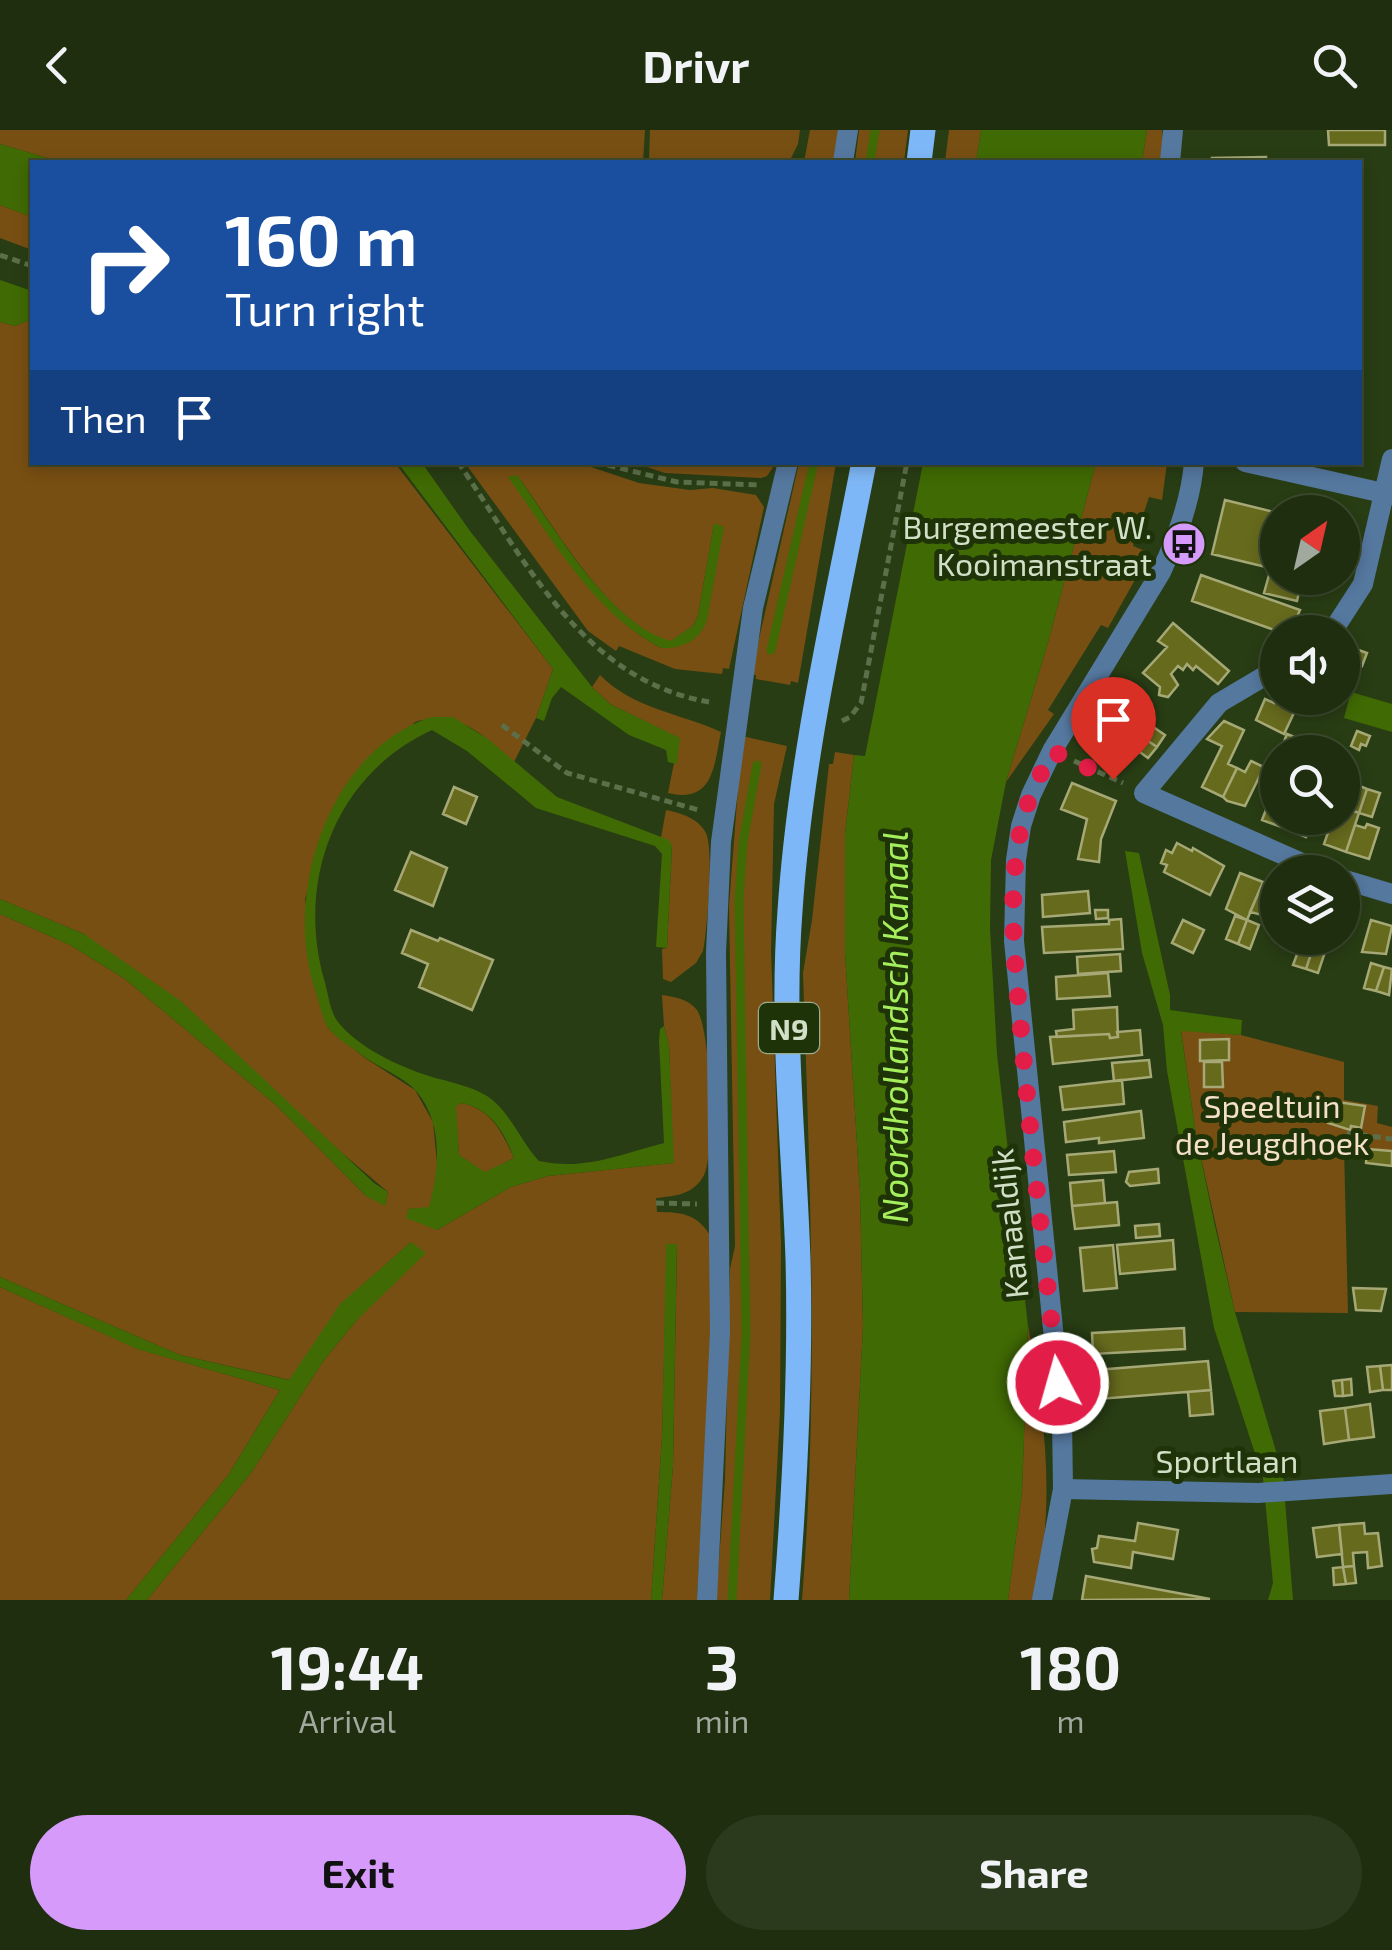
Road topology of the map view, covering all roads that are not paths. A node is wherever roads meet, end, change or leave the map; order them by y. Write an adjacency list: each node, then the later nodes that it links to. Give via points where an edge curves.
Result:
1 (848, 130): 4 (street)
2 (924, 130): 5 (main road)
3 (1173, 130): 6 (street)
4 (843, 160)
5 (919, 160)
6 (1170, 160)
7 (1392, 459): 12 (street)
8 (787, 465): 20 (street, via 753,608 724,817 716,953 720,1332)
9 (863, 465): 21 (main road, N9, via 807,756 789,914 798,1262 797,1456)
10 (1193, 465): 19 (street, Kanaaldijk, via 1180,527 1161,572 1052,751 1031,795 1016,860 1014,942 1062,1418)
11 (1258, 465): 12 (street)
12 (1388, 494): 13 (street, via 1363,584)
13 (1343, 615)
14 (1260, 678): 15 (street, via 1218,702 1144,793)
15 (1284, 855)
16 (1360, 884): 17 (street)
17 (1392, 894)
18 (1392, 1484): 19 (street, Sportlaan, via 1258,1493)
19 (1062, 1489): 22 (street, Kanaaldijk)
20 (706, 1600)
21 (786, 1600)
22 (1042, 1600)

